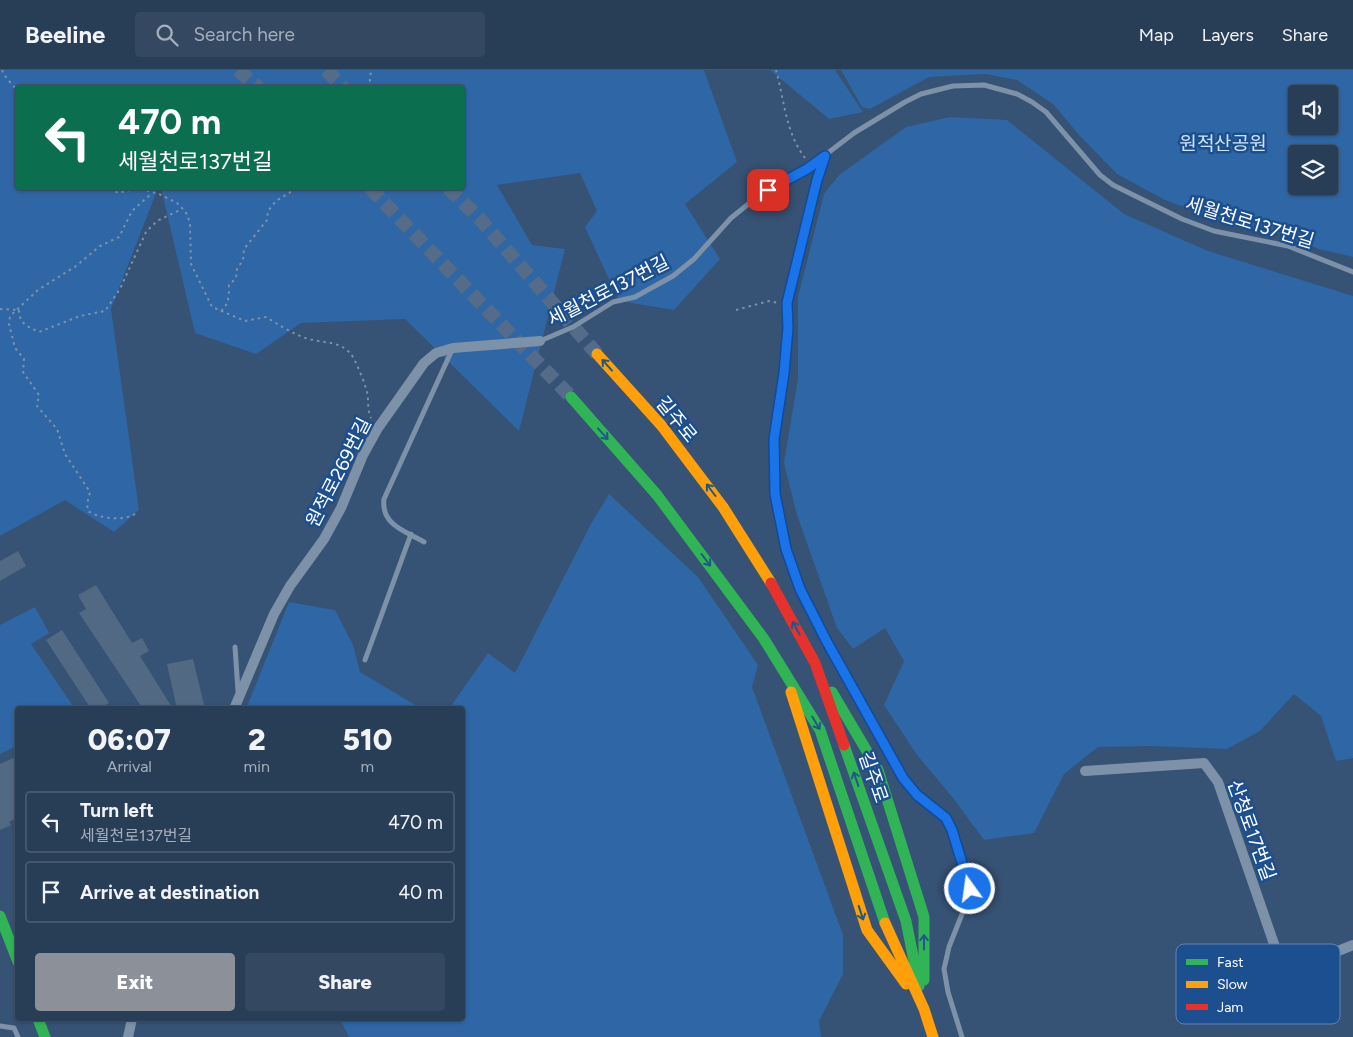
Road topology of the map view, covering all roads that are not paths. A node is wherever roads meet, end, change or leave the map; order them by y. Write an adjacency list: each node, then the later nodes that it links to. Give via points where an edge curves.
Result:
1 (825, 156): 2 (lane, 세월천로137번길, via 854,133 921,94 953,86 993,87 1017,94 1046,112 1088,163 1113,185 1197,225 1288,246); 3 (lane, 세월천로137번길, via 750,202 673,276 635,296 613,302 566,330); 28 (lane, via 792,276 785,364 774,439 775,494 786,549 798,583 827,642 903,778 917,795 946,818 952,830 970,889 944,969)
2 (1353, 272)
3 (540, 340): 4 (street, 원적로269번길)
4 (453, 348): 7 (lane, via 384,500 382,510 386,518); 13 (street, 원적로269번길, via 436,353 424,363 378,428 328,531 274,614)
5 (597, 354): 11 (main road, 길주로, one-way to 5, via 778,595 723,507 662,426)
6 (571, 397): 12 (main road, 길주로, one-way to 12, via 657,495 764,639)
7 (411, 534): 8 (lane); 10 (lane)
8 (424, 542)
9 (235, 647): 13 (lane)
10 (365, 660)
11 (815, 663): 20 (main road, 길주로, one-way to 11, via 906,921); 20 (main road, one-way to 11, via 924,917 878,770)
12 (784, 671): 20 (main road, 길주로, one-way to 20, via 820,730 887,928); 20 (main road, one-way to 20, via 867,930)
13 (236, 705)
14 (1084, 771): 16 (street, 산청로17번길, via 1204,763 1218,782)
15 (0, 916): 19 (main road)
16 (1274, 944)
17 (1353, 945): 18 (street, 산청로17번길)
18 (1340, 950)
19 (15, 954)
20 (924, 1009): 27 (main road, 길주로)
21 (38, 1021): 24 (main road)
22 (132, 1021): 26 (street)
23 (0, 1026): 25 (lane, via 14,1028)
24 (42, 1036)
25 (18, 1037)
26 (128, 1037)
27 (933, 1037)
28 (962, 1037)

